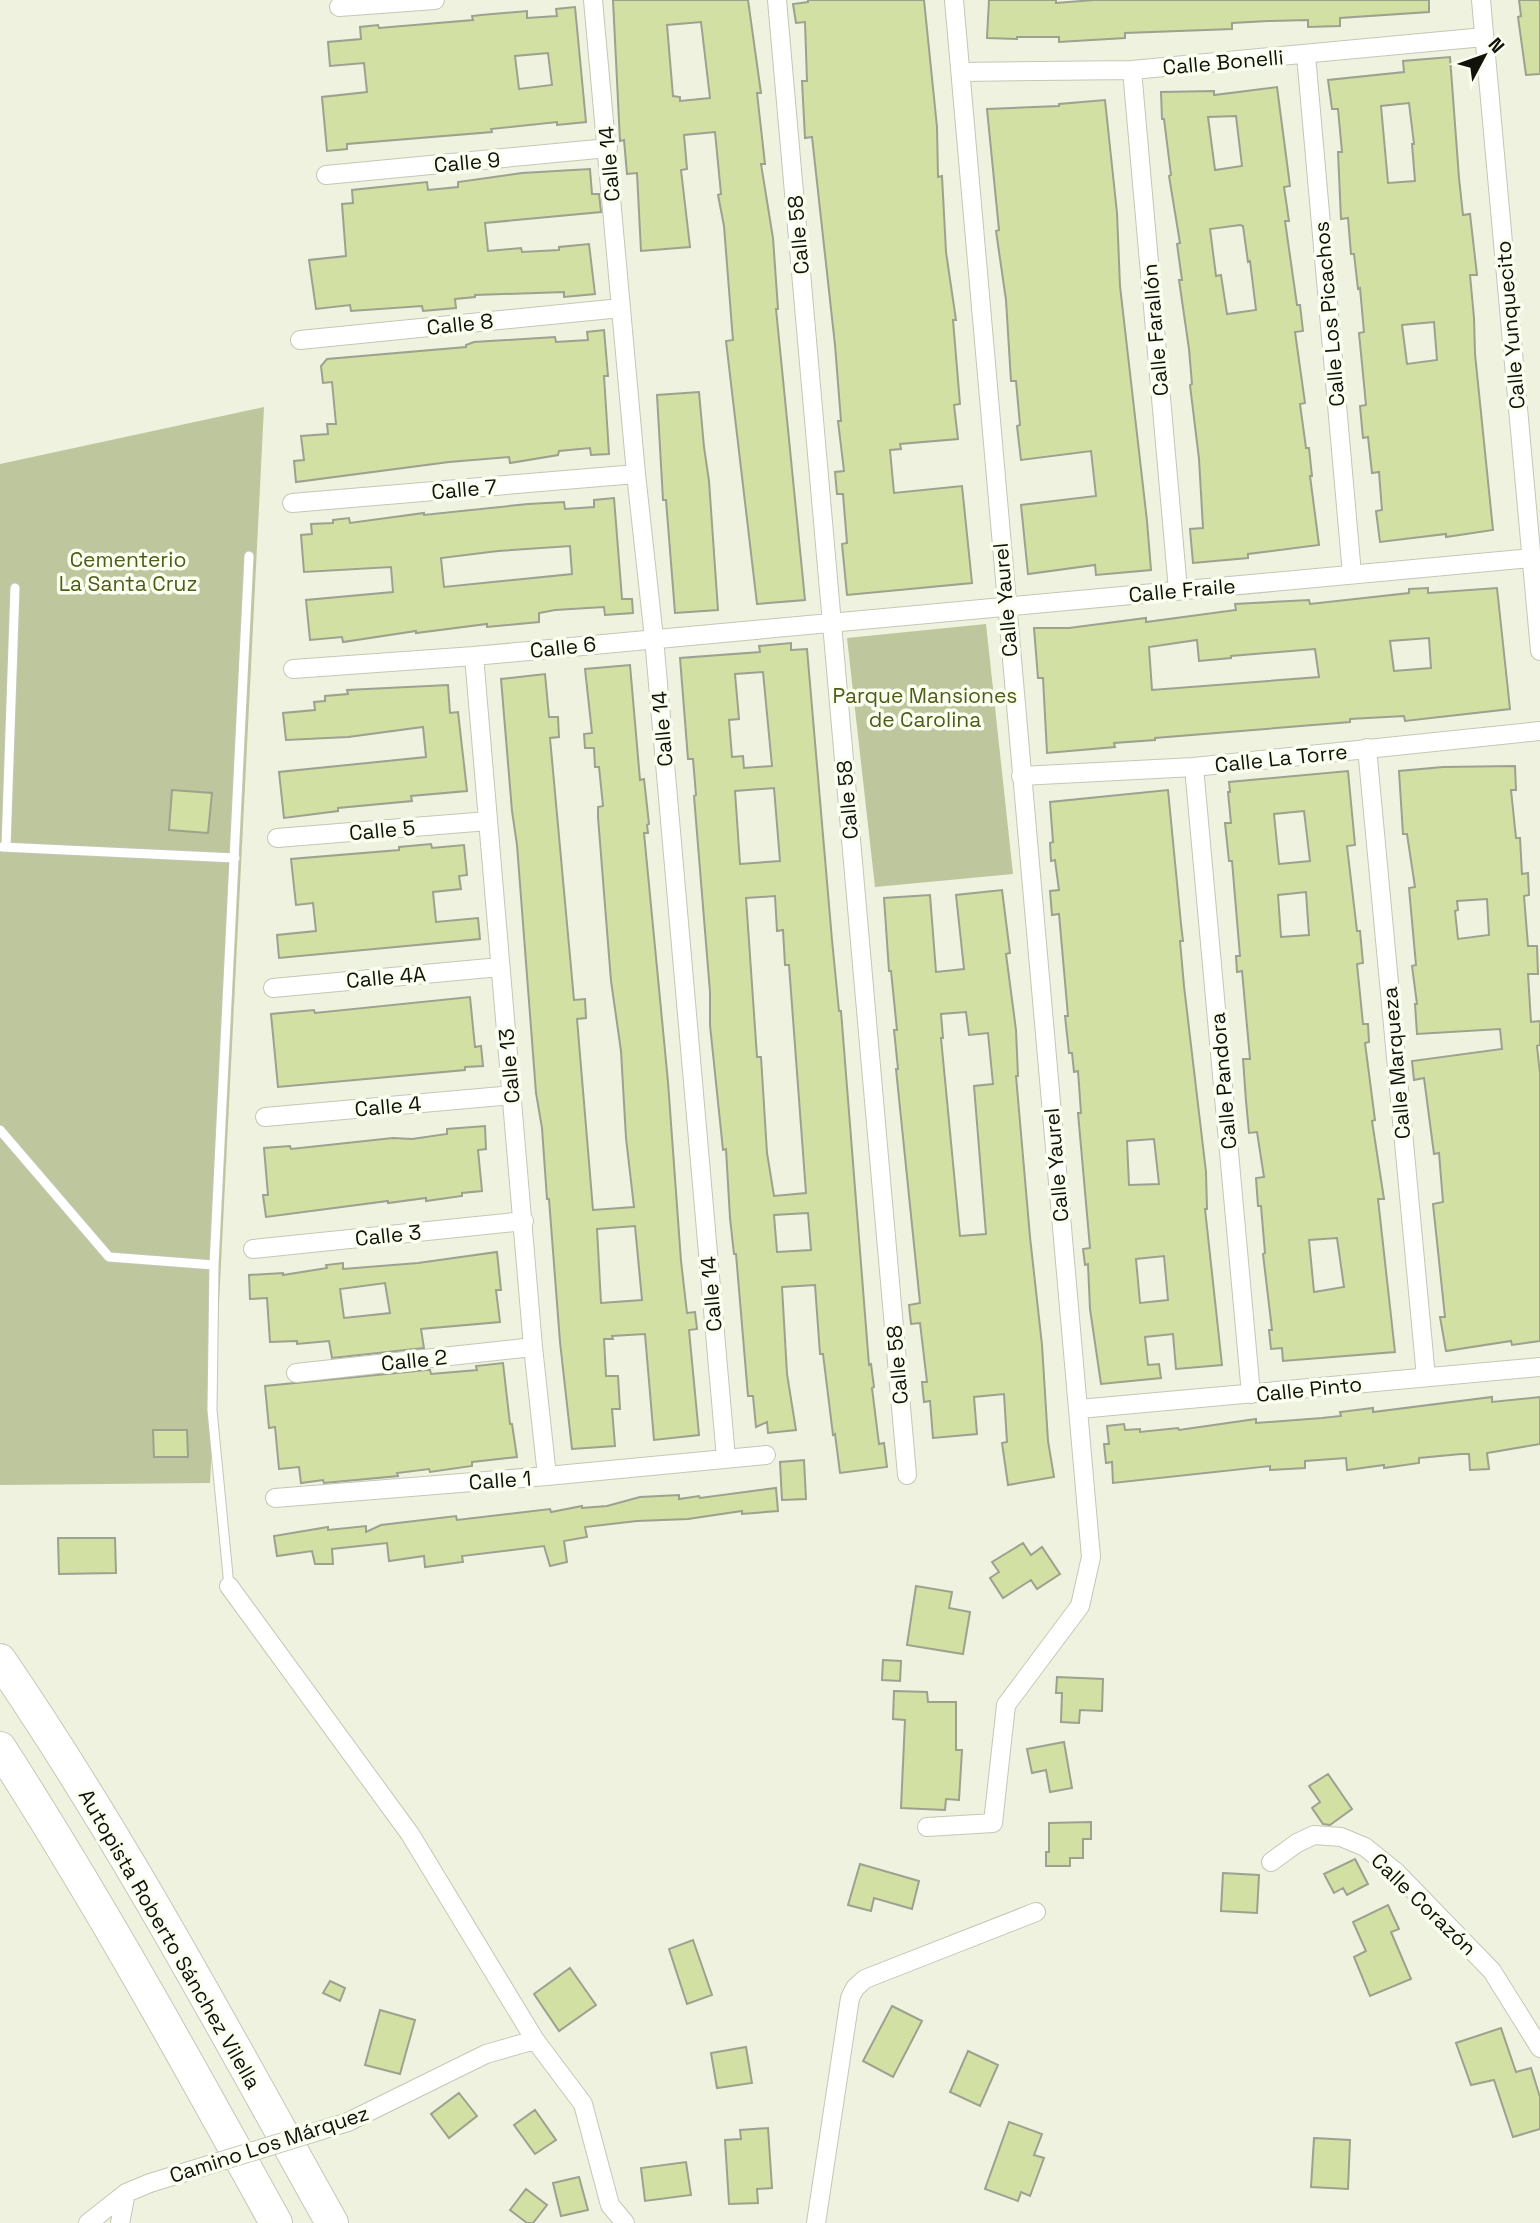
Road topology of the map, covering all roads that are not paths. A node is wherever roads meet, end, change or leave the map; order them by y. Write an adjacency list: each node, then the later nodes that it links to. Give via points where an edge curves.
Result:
1 (435, 0): 6 (street)
2 (593, 0): 11 (street, Calle 14)
3 (778, 0): 23 (street, Calle 58)
4 (954, 0): 10 (street, Calle Yaurel)
5 (1481, 0): 7 (street, Calle Yunquecito)
6 (338, 7)
7 (1484, 37): 8 (street, Calle Bonelli); 18 (street, Calle Yunquecito)
8 (1306, 55): 9 (street, Calle Bonelli); 19 (street, Calle Los Picachos)
9 (1132, 70): 10 (street, Calle Bonelli); 21 (street, Calle Farallón)
10 (961, 72): 22 (street, Calle Yaurel)
11 (608, 148): 12 (street, Calle 9); 13 (street, Calle 14)
12 (326, 175)
13 (621, 308): 14 (street, Calle 8); 15 (street, Calle 14)
14 (300, 340)
15 (636, 474): 16 (street, Calle 7); 24 (street, Calle 14)
16 (292, 503)
17 (249, 556): 35 (lane)
18 (1532, 558): 19 (street, Calle Fraile); 25 (street, Calle Yunquecito)
19 (1352, 574): 21 (street, Calle Fraile)
20 (15, 588): 34 (lane)
21 (1178, 590): 22 (street, Calle Fraile)
22 (1005, 606): 23 (street, Calle Fraile); 31 (street, Calle Yaurel)
23 (831, 621): 24 (street, Calle 6); 52 (street, Calle 58)
24 (654, 638): 26 (street, Calle 6); 51 (street, Calle 14)
25 (1540, 651)
26 (474, 656): 27 (street, Calle 6); 32 (street, Calle 13)
27 (293, 669)
28 (1540, 731): 29 (street, Calle La Torre)
29 (1367, 748): 30 (street, Calle La Torre); 47 (street, Calle Marqueza)
30 (1194, 767): 31 (street, Calle La Torre); 48 (street, Calle Pandora)
31 (1021, 776): 49 (street, Calle Yaurel)
32 (488, 821): 33 (street, Calle 5); 36 (street, Calle 13)
33 (277, 838)
34 (3, 846): 35 (lane)
35 (235, 858): 43 (lane)
36 (500, 967): 37 (street, Calle 4A); 38 (street, Calle 13)
37 (273, 988)
38 (512, 1095): 39 (street, Calle 4); 41 (street, Calle 13)
39 (265, 1118)
40 (0, 1130): 43 (lane, via 109,1257)
41 (524, 1221): 42 (street, Calle 3); 44 (street, Calle 13)
42 (253, 1249)
43 (214, 1265): 55 (lane, via 212,1410)
44 (533, 1347): 46 (street, Calle 2); 53 (street, Calle 13)
45 (1540, 1367): 47 (street, Calle Pinto)
46 (296, 1373)
47 (1426, 1377): 48 (street, Calle Pinto)
48 (1251, 1394): 49 (street, Calle Pinto)
49 (1079, 1409): 58 (street, Calle Yaurel, via 1091,1557 1080,1606 1006,1705 993,1823)
50 (766, 1455): 51 (street, Calle 1)
51 (726, 1458): 53 (street, Calle 1)
52 (907, 1475)
53 (547, 1476): 54 (street, Calle 1)
54 (275, 1498)
55 (229, 1586): 61 (street, via 410,1834)
56 (0, 1660): 67 (highway, Autopista Roberto Sánchez Vilella, via 132,1867)
57 (0, 1748): 66 (highway, via 72,1864)
58 (927, 1827)
59 (1271, 1862): 62 (street, Calle Corazón, via 1314,1835 1341,1837 1365,1847 1396,1872 1492,1971)
60 (1036, 1912): 69 (street, via 865,1979 855,1988)
61 (536, 2040): 63 (street, Camino Los Márquez, bridge, via 486,2054 348,2122); 68 (street, via 583,2104 610,2206)
62 (1540, 2048)
63 (126, 2193): 64 (street, Camino Los Márquez); 65 (street)
64 (88, 2223)
65 (120, 2223)
66 (276, 2223)
67 (332, 2223)
68 (625, 2223)
69 (816, 2223)

